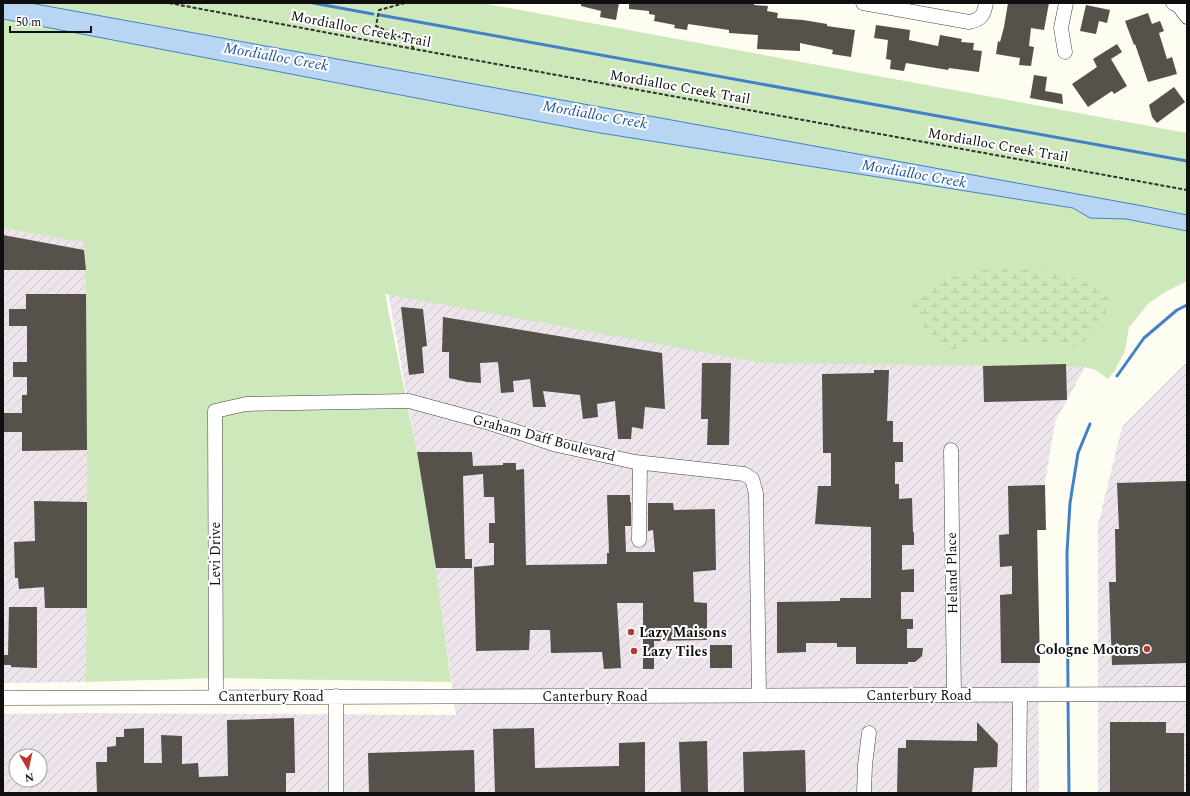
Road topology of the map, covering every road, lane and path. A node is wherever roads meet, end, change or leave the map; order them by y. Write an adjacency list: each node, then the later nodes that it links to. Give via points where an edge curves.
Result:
1 (169, 3): 8 (path, Mordialloc Creek Trail)
2 (405, 3): 8 (path, via 379,10 376,26 409,41)
3 (863, 3): 4 (street, via 969,22 981,17)
4 (986, 3)
5 (1066, 3): 9 (street, via 1061,28)
6 (1173, 3): 7 (street, via 1179,6)
7 (1187, 17)
8 (414, 49): 10 (path, Mordialloc Creek Trail)
9 (1065, 52)
10 (1187, 190)
11 (214, 411): 13 (street, Graham Daff Boulevard, via 246,404 409,401 558,445); 18 (street, Levi Drive)
12 (951, 450): 16 (street, Heland Place)
13 (640, 463): 14 (street); 20 (street, Graham Daff Boulevard, via 720,470 744,474 752,479 756,492)
14 (640, 540)
15 (1187, 694): 17 (street, Canterbury Road)
16 (954, 695): 17 (street, Canterbury Road); 20 (street, Canterbury Road)
17 (1020, 695): 25 (street)
18 (216, 696): 19 (street, Canterbury Road); 21 (street, Canterbury Road)
19 (336, 696): 20 (street, Canterbury Road); 23 (street)
20 (758, 696)
21 (3, 698)
22 (869, 733): 24 (street)
23 (336, 793)
24 (864, 793)
25 (1019, 793)

